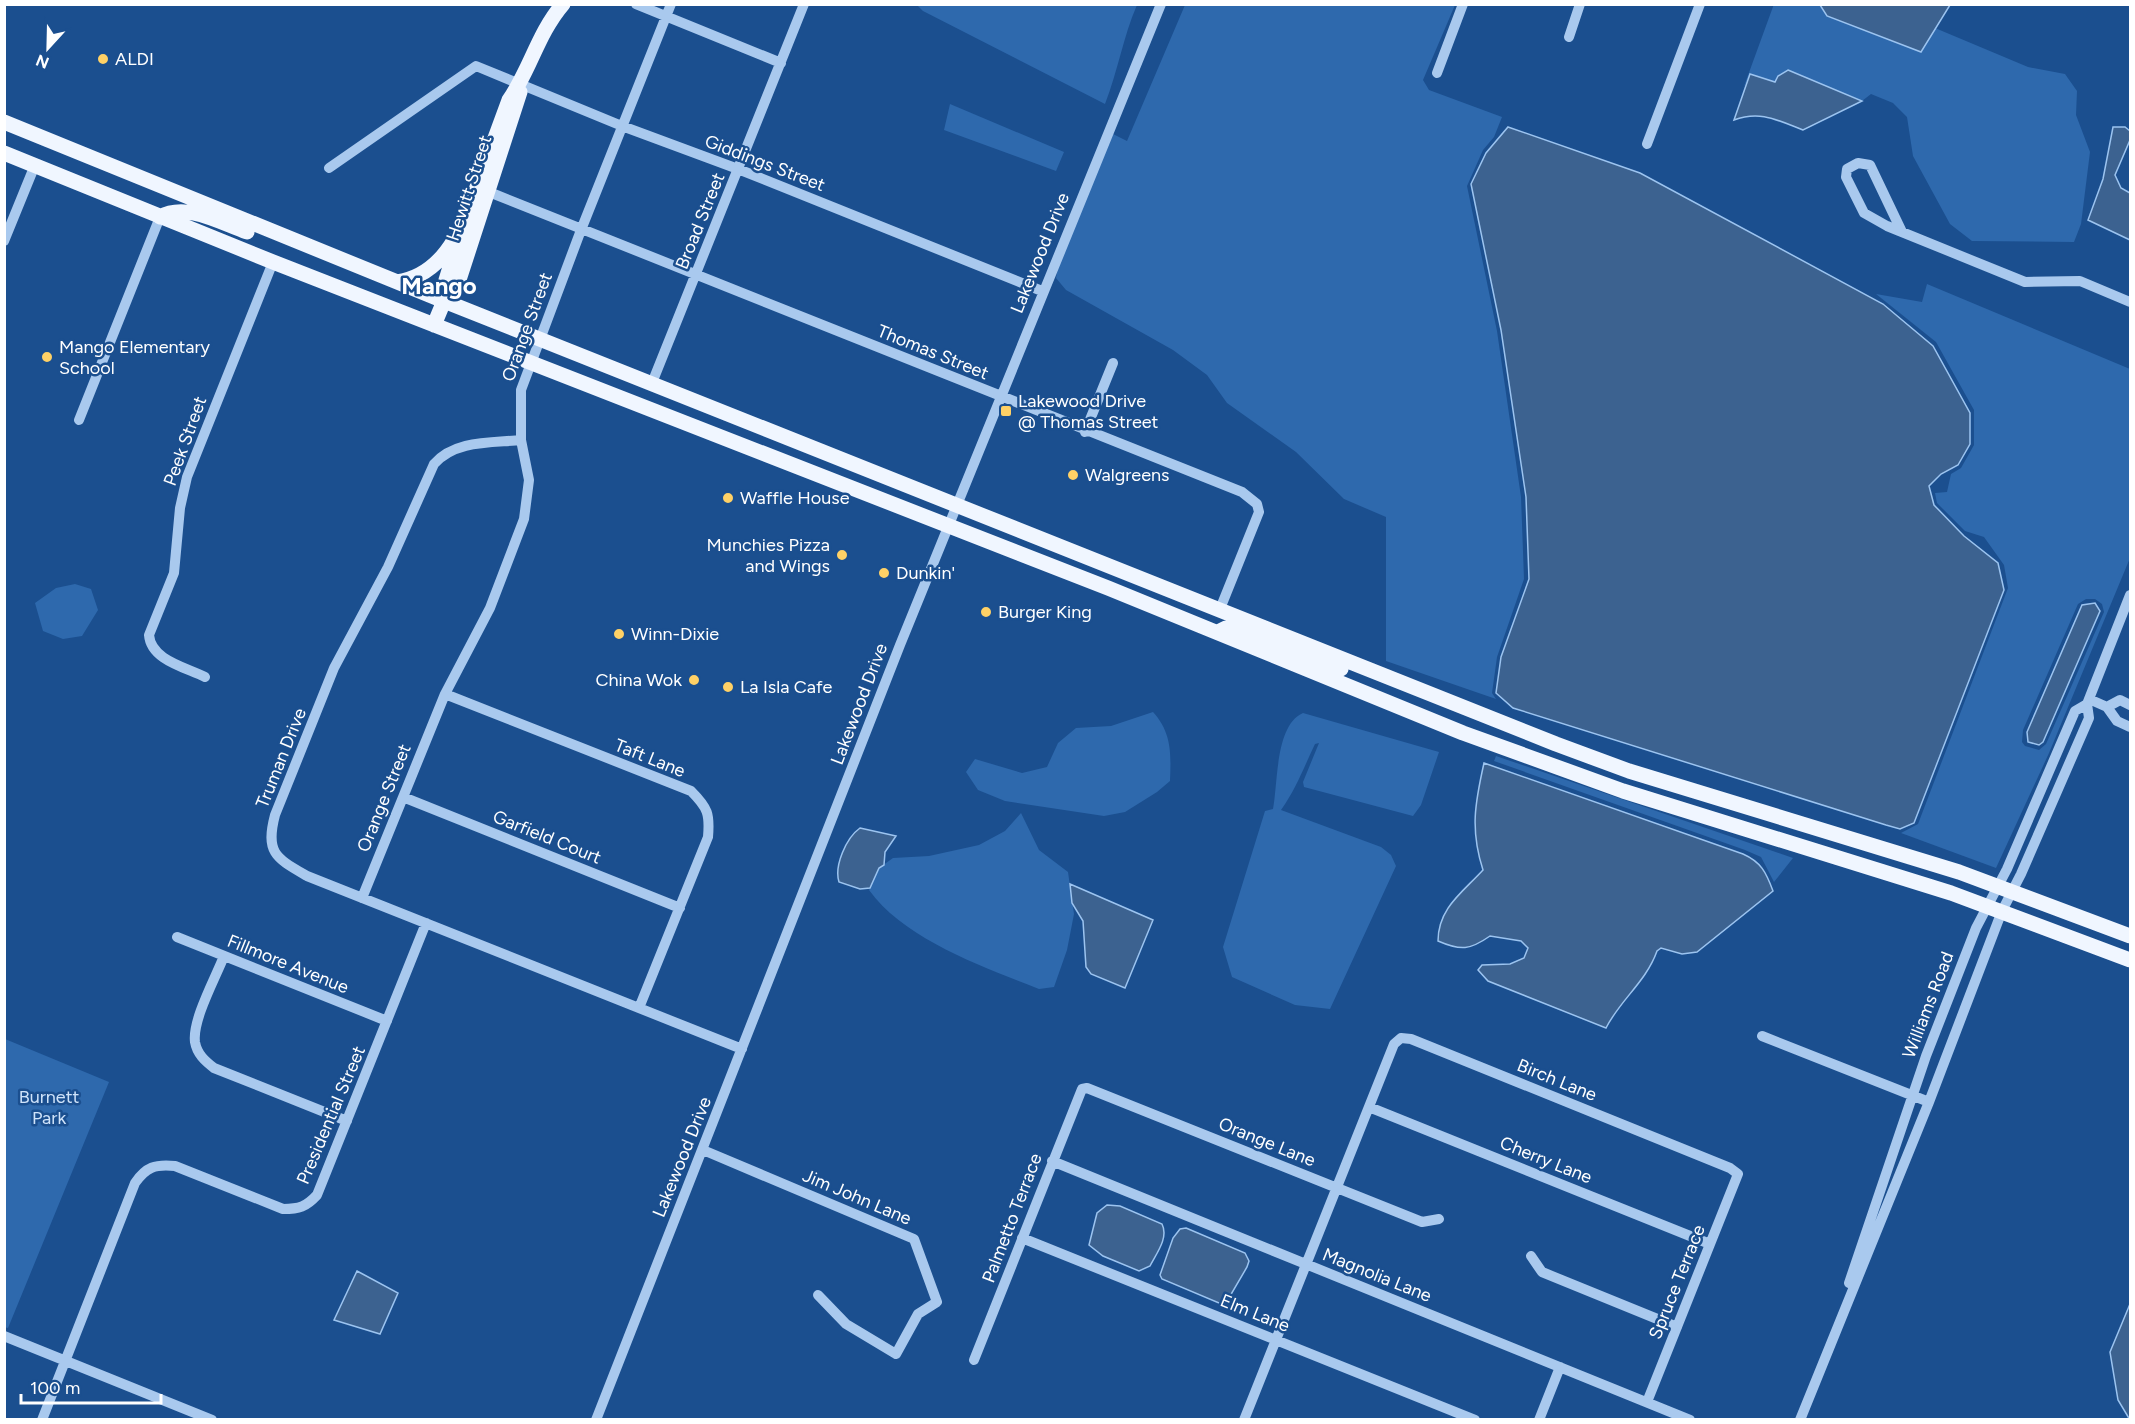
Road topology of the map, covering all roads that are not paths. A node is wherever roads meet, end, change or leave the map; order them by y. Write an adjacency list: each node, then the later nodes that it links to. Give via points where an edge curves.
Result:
1 (563, 4): 13 (main road, Hewitt Street, via 548,22)
2 (636, 4): 9 (street)
3 (671, 4): 9 (street, Orange Street)
4 (804, 4): 11 (street, Broad Street)
5 (1161, 4): 31 (street, Lakewood Drive)
6 (1463, 4): 12 (street)
7 (1580, 4): 10 (street)
8 (1700, 4): 16 (street)
9 (666, 18): 11 (street); 15 (street, Orange Street)
10 (1569, 36)
11 (781, 63): 20 (street, Broad Street)
12 (1437, 73)
13 (520, 83): 15 (street, Giddings Street); 19 (street, Giddings Street, via 476,66); 21 (main road, Hewitt Street, via 519,101); 23 (main road, Hewitt Street, via 508,100)
14 (4, 122): 26 (main road)
15 (622, 126): 20 (street, Giddings Street); 24 (street, Orange Street)
16 (1647, 144)
17 (4, 153): 18 (main road)
18 (35, 165): 22 (main road); 27 (street)
19 (329, 168)
20 (738, 169): 29 (street, Broad Street); 31 (street, Giddings Street)
21 (489, 192): 24 (street, Thomas Street); 32 (main road, Hewitt Street, via 458,283)
22 (160, 216): 26 (main road, via 171,211 192,213 258,236); 28 (main road); 40 (street)
23 (463, 225): 30 (main road, via 444,256 428,270); 32 (main road, Hewitt Street, via 446,280)
24 (580, 230): 29 (street, Thomas Street); 35 (street, Orange Street)
25 (1902, 232): 25 (street, via 1869,165 1858,163 1847,169 1846,177 1864,213); 33 (street, via 2025,282 2080,281)
26 (279, 235): 30 (main road)
27 (4, 241)
28 (273, 262): 34 (main road); 50 (street, Peek Street, via 187,477 174,573 149,635 156,654)
29 (696, 274): 38 (street, Broad Street); 39 (street, Thomas Street)
30 (397, 282): 32 (main road)
31 (1042, 291): 39 (street, Lakewood Drive)
32 (444, 301): 34 (main road, Hewitt Street); 35 (main road)
33 (2130, 302)
34 (434, 325): 36 (main road)
35 (539, 338): 36 (street, Orange Street); 38 (main road)
36 (531, 362): 42 (street, Orange Street, via 521,390); 44 (main road)
37 (1113, 363): 41 (street)
38 (652, 383): 43 (main road)
39 (999, 396): 41 (street, Thomas Street); 43 (street, Lakewood Drive)
40 (79, 420)
41 (1085, 432): 47 (street, Thomas Street, via 1242,492 1257,504 1257,522)
42 (521, 440): 51 (street, Orange Street, via 529,480 524,519 490,608); 59 (street, Truman Drive, via 458,447 434,464 388,567 334,668 275,815 271,848 280,860 307,876)
43 (957, 504): 44 (street, Lakewood Drive); 47 (main road)
44 (948, 526): 45 (main road); 71 (street, Lakewood Drive)
45 (1108, 588): 47 (main road, via 1143,592 1198,614 1209,615); 48 (main road)
46 (2129, 603): 52 (street, Williams Road)
47 (1220, 609): 49 (main road)
48 (1218, 633): 49 (main road, via 1234,629 1358,676); 60 (main road, via 1463,733 1623,792)
49 (1378, 674): 57 (main road, via 1629,771)
50 (205, 677)
51 (445, 694): 56 (street, Orange Street); 61 (street, Taft Lane, via 691,792 706,805 708,837)
52 (2088, 701): 54 (street); 57 (street, Williams Road, via 2075,711); 58 (street, Williams Road, via 2089,718)
53 (2130, 705): 54 (street, via 2120,700)
54 (2107, 706): 55 (street, via 2117,721)
55 (2130, 727)
56 (403, 797): 59 (street, Orange Street); 61 (street, Garfield Court)
57 (1998, 885): 58 (main road); 60 (street, Williams Road)
58 (2013, 891): 62 (street, Williams Road); 64 (main road)
59 (362, 898): 63 (street, Truman Drive)
60 (1986, 905): 62 (main road); 73 (street, Williams Road)
61 (680, 908): 68 (street, Taft Lane)
62 (2002, 911): 67 (main road); 74 (street, Williams Road)
63 (426, 923): 68 (street, Truman Drive); 69 (street, Presidential Street)
64 (2130, 936)
65 (177, 937): 66 (street, Fillmore Avenue)
66 (224, 956): 69 (street, Fillmore Avenue); 76 (street, via 195,1028 201,1058 214,1068)
67 (2130, 960)
68 (639, 1008): 71 (street, Truman Drive)
69 (387, 1021): 76 (street, Presidential Street)
70 (1762, 1036): 73 (street)
71 (742, 1049): 77 (street, Lakewood Drive)
72 (1082, 1089): 78 (street, Palmetto Terrace); 80 (street, Orange Lane)
73 (1912, 1095): 74 (street); 88 (street, Williams Road, via 1855,1262)
74 (1929, 1102): 88 (street, Williams Road)
75 (1369, 1107): 79 (street, Birch Lane, via 1394,1044 1401,1038 1411,1039); 80 (street); 83 (street, Cherry Lane)
76 (347, 1121): 91 (street, Presidential Street, via 317,1195 298,1209 283,1209 175,1166 158,1164 143,1170)
77 (703, 1150): 86 (street, Jim John Lane, via 914,1239 937,1302 918,1314 896,1354 846,1324); 98 (street, Lakewood Drive)
78 (1052, 1161): 82 (street, Palmetto Terrace); 85 (street, Magnolia Lane)
79 (1738, 1174): 83 (street, Spruce Terrace)
80 (1336, 1187): 81 (street, Orange Lane, via 1422,1222); 85 (street)
81 (1439, 1219)
82 (1022, 1238): 90 (street, Elm Lane); 92 (street, Palmetto Terrace)
83 (1710, 1244): 87 (street, Spruce Terrace)
84 (1531, 1256): 87 (street, via 1542,1272)
85 (1306, 1264): 90 (street); 93 (street, Magnolia Lane)
86 (818, 1295)
87 (1677, 1327): 94 (street, Spruce Terrace)
88 (1835, 1334): 102 (street, Williams Road)
89 (4, 1336): 91 (street)
90 (1276, 1340): 95 (street); 99 (street, Elm Lane)
91 (65, 1360): 96 (street, Presidential Street); 97 (street)
92 (974, 1360)
93 (1560, 1367): 94 (street, Magnolia Lane); 100 (street)
94 (1647, 1402): 101 (street, Magnolia Lane)
95 (1247, 1418)
96 (42, 1419)
97 (212, 1419)
98 (596, 1419)
99 (1476, 1419)
100 (1539, 1419)
101 (1690, 1419)
102 (1800, 1419)

